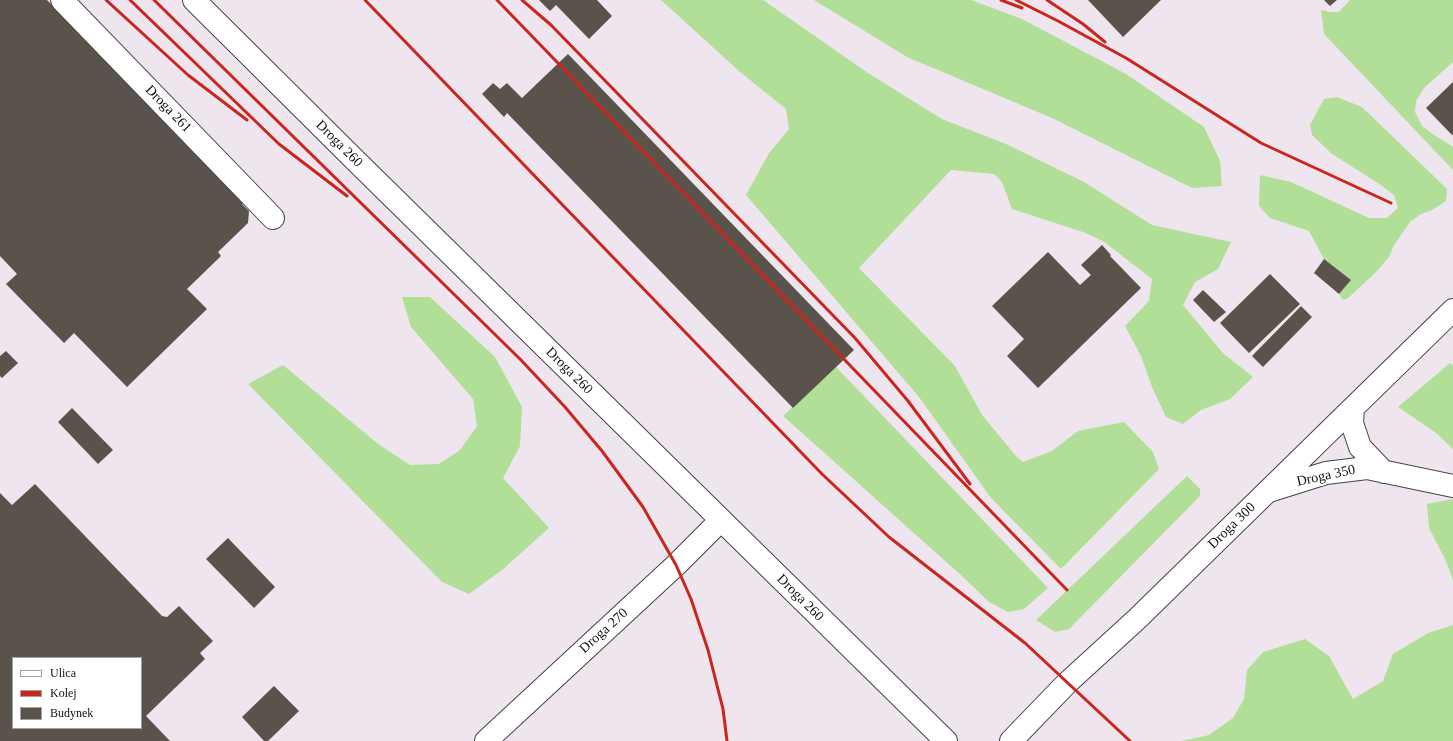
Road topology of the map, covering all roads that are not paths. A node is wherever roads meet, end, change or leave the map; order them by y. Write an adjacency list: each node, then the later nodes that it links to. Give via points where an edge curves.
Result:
1 (62, 0): 3 (lane, Droga 261)
2 (194, 0): 9 (lane, Droga 260)
3 (273, 218)
4 (1453, 310): 5 (lane, Droga 300)
5 (1353, 408): 6 (lane, Droga 350, via 1352,424 1360,446); 8 (lane, Droga 300)
6 (1384, 472): 7 (lane, Droga 350); 8 (lane, Droga 350, via 1367,468 1326,473)
7 (1453, 486)
8 (1269, 491): 12 (lane, Droga 300, via 1067,683)
9 (721, 520): 10 (lane, Droga 270); 11 (lane, Droga 260)
10 (486, 741)
11 (946, 741)
12 (1011, 741)

